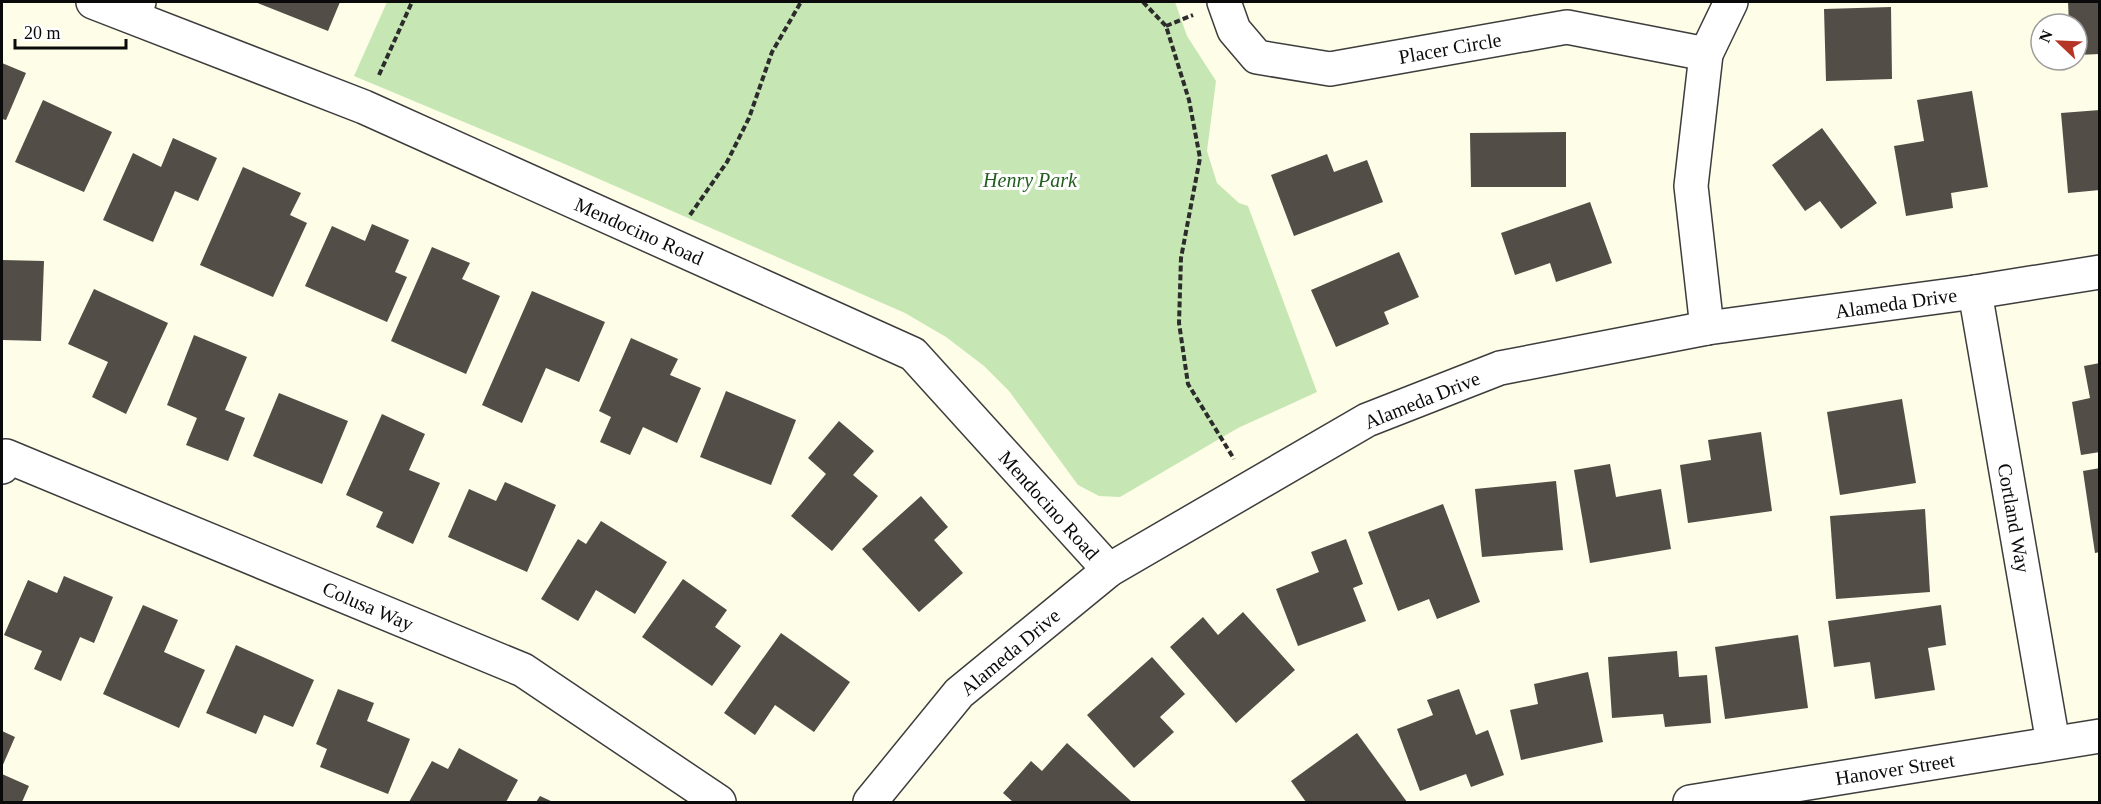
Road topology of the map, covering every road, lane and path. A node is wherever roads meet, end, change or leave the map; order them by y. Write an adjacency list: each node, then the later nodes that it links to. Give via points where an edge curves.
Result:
1 (93, 2): 7 (street, Mendocino Road)
2 (412, 2): 9 (path)
3 (801, 2): 10 (path, via 772,52 749,118 727,162 698,201)
4 (1143, 2): 15 (path, via 1166,26 1189,100 1200,158 1182,258 1179,323 1188,384)
5 (1224, 2): 8 (street, Placer Circle, via 1234,30 1257,57 1330,69 1567,27)
6 (1731, 2): 8 (street)
7 (136, 9): 9 (street, Mendocino Road)
8 (1706, 54): 13 (street, via 1690,186)
9 (364, 107): 10 (street, Mendocino Road)
10 (676, 247): 16 (street, Mendocino Road, via 913,354)
11 (2100, 272): 12 (street, Alameda Drive)
12 (1975, 292): 13 (street, Alameda Drive); 18 (street, Cortland Way)
13 (1707, 328): 15 (street, Alameda Drive, via 1500,368 1367,420)
14 (2, 467): 19 (street, Colusa Way, via 6,456 523,670)
15 (1251, 488): 16 (street, Alameda Drive)
16 (1109, 570): 20 (street, Alameda Drive, via 959,693)
17 (2100, 736): 18 (street, Hanover Street)
18 (2053, 743): 21 (street, Hanover Street)
19 (719, 802)
20 (870, 802)
21 (1690, 802)

